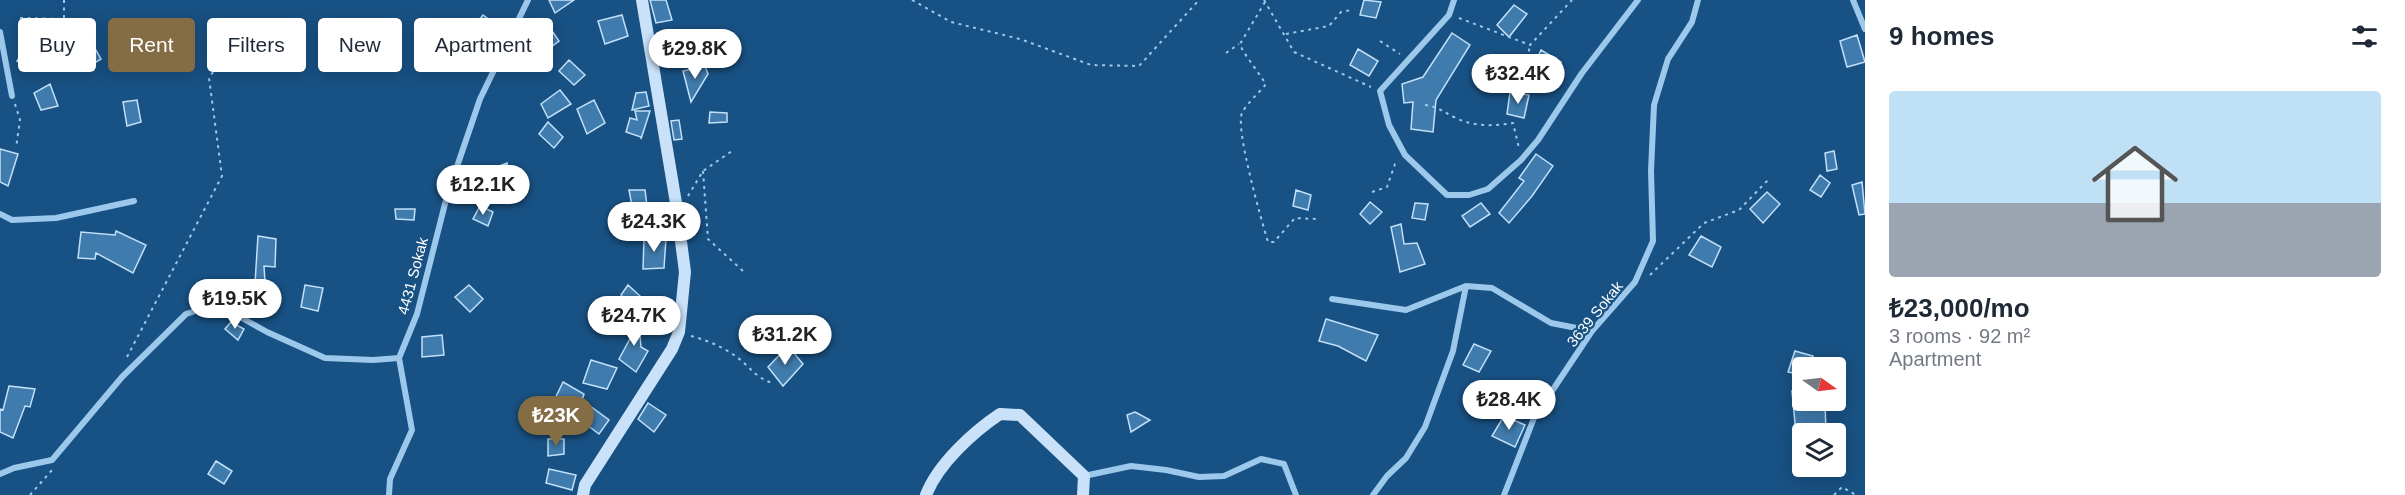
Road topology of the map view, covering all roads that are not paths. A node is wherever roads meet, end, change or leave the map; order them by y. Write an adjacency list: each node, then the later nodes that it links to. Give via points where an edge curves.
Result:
1 (528, 0): 15 (street, 4431 Sokak, via 480,99 447,196 417,315)
2 (642, 0): 19 (street, via 685,272 679,332 585,485)
3 (1454, 0): 4 (street, via 1449,15 1380,92 1389,125 1405,155 1447,195 1469,195 1488,189 1521,160)
4 (1638, 0)
5 (1698, 0): 14 (street, 3639 Sokak, via 1692,22 1668,59 1654,105 1653,241 1635,282)
6 (1853, 0): 7 (street)
7 (1865, 29)
8 (0, 32): 9 (street)
9 (12, 96)
10 (134, 201): 11 (street, via 56,218 12,220)
11 (0, 214)
12 (1466, 286): 13 (street, via 1406,310); 14 (street, via 1492,288 1551,323); 23 (street, via 1453,351 1425,427 1406,458)
13 (1332, 299)
14 (1592, 331): 24 (street, 3639 Sokak, via 1534,418)
15 (399, 358): 16 (street, via 325,358 217,304 186,314 124,375 52,460); 18 (street, via 412,430 390,478)
16 (0, 474)
17 (1084, 476): 20 (street, via 1020,416 1000,414 977,429 931,481); 21 (street); 22 (street, via 1131,466 1199,477 1224,476 1261,459 1284,464)
18 (389, 495)
19 (583, 495)
20 (926, 495)
21 (1083, 495)
22 (1296, 495)
23 (1373, 495)
24 (1504, 495)

